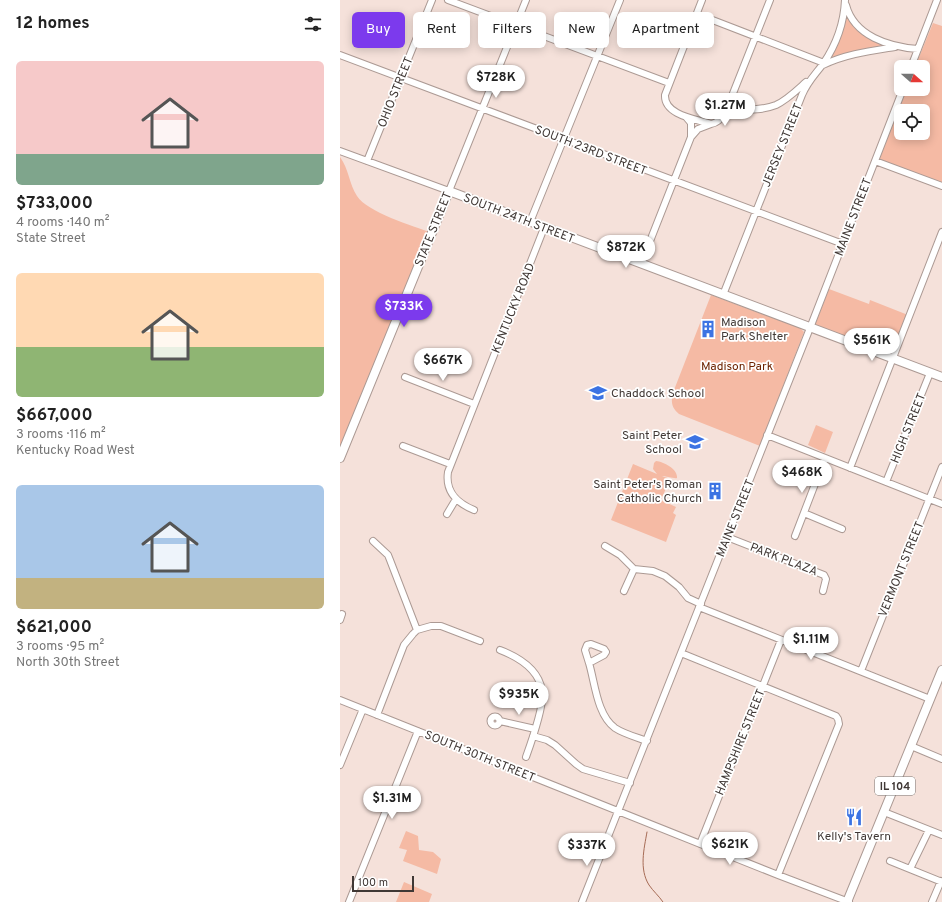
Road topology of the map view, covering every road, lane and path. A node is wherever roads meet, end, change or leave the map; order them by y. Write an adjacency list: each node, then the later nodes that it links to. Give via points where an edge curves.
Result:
1 (432, 0): 23 (street, OHIO STREET)
2 (448, 0): 9 (street)
3 (526, 0): 10 (street, STATE STREET)
4 (620, 0): 20 (street)
5 (702, 0): 11 (street)
6 (770, 0): 13 (street)
7 (846, 0): 15 (street, via 852,20 861,29 873,38); 22 (street, JERSEY STREET, via 840,32)
8 (937, 0): 18 (street)
9 (479, 12)
10 (521, 12)
11 (698, 12)
12 (714, 20): 13 (street)
13 (756, 36): 22 (street); 28 (street)
14 (546, 37): 20 (street)
15 (897, 47): 18 (street); 22 (street, via 858,53)
16 (507, 48): 27 (street, STATE STREET)
17 (683, 48): 25 (street)
18 (918, 49): 21 (street)
19 (340, 55): 23 (street, SOUTH 23RD STREET)
20 (597, 56): 25 (street); 32 (street)
21 (914, 60)
22 (823, 64): 24 (street, JERSEY STREET)
23 (400, 78): 27 (street, SOUTH 23RD STREET); 34 (street, OHIO STREET)
24 (809, 80): 28 (street, via 776,105 762,109); 39 (street, JERSEY STREET)
25 (669, 83): 29 (street, via 665,95 667,105 671,110)
26 (899, 96): 35 (street, MAINE STREET)
27 (482, 108): 32 (street, SOUTH 23RD STREET); 38 (street, STATE STREET)
28 (726, 111): 30 (street, via 719,120)
29 (685, 116): 30 (street); 31 (street, via 691,123)
30 (710, 124): 31 (street, via 698,129)
31 (691, 137): 36 (street)
32 (564, 139): 36 (street, SOUTH 23RD STREET); 40 (street)
33 (340, 151): 34 (street, SOUTH 24TH STREET)
34 (367, 161): 38 (street, SOUTH 24TH STREET)
35 (875, 161): 37 (street); 43 (street, MAINE STREET)
36 (674, 181): 39 (street, SOUTH 23RD STREET); 44 (street)
37 (942, 186)
38 (449, 191): 40 (main road, SOUTH 24TH STREET); 54 (main road, STATE STREET)
39 (755, 211): 43 (street, SOUTH 23RD STREET); 45 (street, JERSEY STREET)
40 (530, 222): 41 (main road, SOUTH 24TH STREET)
41 (544, 228): 44 (main road, SOUTH 24TH STREET); 51 (street, KENTUCKY ROAD)
42 (942, 232): 47 (street)
43 (843, 244): 46 (street, MAINE STREET)
44 (641, 264): 45 (main road, SOUTH 24TH STREET)
45 (723, 295): 46 (main road, SOUTH 24TH STREET)
46 (810, 328): 47 (main road, SOUTH 24TH STREET); 52 (street, MAINE STREET)
47 (892, 359): 48 (main road, SOUTH 24TH STREET); 58 (street)
48 (930, 373): 50 (main road, SOUTH 24TH STREET); 59 (street, HIGH STREET)
49 (404, 377): 51 (street)
50 (942, 377)
51 (474, 404): 56 (street, KENTUCKY ROAD)
52 (767, 436): 55 (street); 68 (street, MAINE STREET)
53 (403, 446): 56 (street)
54 (340, 458)
55 (825, 458): 58 (street); 64 (street)
56 (450, 464): 60 (street, KENTUCKY ROAD, via 448,486)
57 (942, 467): 61 (street, VERMONT STREET)
58 (850, 468): 59 (street)
59 (886, 482): 61 (street)
60 (456, 499): 63 (street); 65 (street)
61 (929, 499): 62 (street); 82 (street, VERMONT STREET)
62 (942, 504)
63 (474, 510)
64 (804, 513): 66 (street); 67 (street)
65 (447, 514)
66 (842, 529)
67 (795, 536)
68 (727, 537): 73 (street, PARK PLAZA, via 824,575 826,579); 74 (street, MAINE STREET)
69 (373, 541): 75 (street, via 388,555)
70 (605, 546): 71 (street, via 620,555)
71 (634, 569): 72 (street); 74 (street, via 658,573)
72 (624, 591)
73 (823, 591)
74 (700, 606): 76 (street); 79 (street, MAINE STREET)
75 (418, 630): 77 (street, via 441,626); 87 (street, via 404,645)
76 (781, 640): 82 (street); 83 (street, HAMPSHIRE STREET)
77 (480, 641)
78 (500, 650): 89 (street, via 524,663 540,685 543,696)
79 (681, 654): 83 (street); 92 (street, MAINE STREET)
80 (589, 663): 92 (street, via 601,710 606,719 619,730)
81 (942, 670): 84 (main road, IL 104)
82 (861, 671): 84 (street)
83 (762, 686): 102 (street, HAMPSHIRE STREET); 105 (street, via 836,716 839,724)
84 (930, 699): 93 (main road, IL 104)
85 (340, 700): 86 (street, SOUTH 30TH STREET)
86 (363, 709): 87 (street, SOUTH 30TH STREET); 96 (street)
87 (377, 715): 90 (street, SOUTH 30TH STREET)
88 (500, 721): 89 (street)
89 (534, 729): 91 (street)
90 (418, 731): 98 (street, SOUTH 30TH STREET); 107 (street)
91 (533, 736): 94 (street); 97 (street, via 555,745 583,769)
92 (646, 741): 97 (street, MAINE STREET)
93 (911, 746): 95 (street); 99 (main road, IL 104)
94 (526, 757)
95 (942, 759)
96 (340, 765)
97 (630, 783): 98 (street, MAINE STREET)
98 (619, 811): 102 (street, SOUTH 30TH STREET); 108 (street, MAINE STREET)
99 (884, 812): 100 (street); 109 (main road, IL 104)
100 (929, 830): 101 (street); 104 (street)
101 (942, 835)
102 (700, 844): 105 (street, SOUTH 30TH STREET)
103 (890, 861): 104 (street)
104 (910, 869): 106 (street)
105 (778, 875): 109 (street, SOUTH 30TH STREET)
106 (941, 881): 110 (street)
107 (349, 902)
108 (582, 902)
109 (848, 902)
110 (932, 902)

